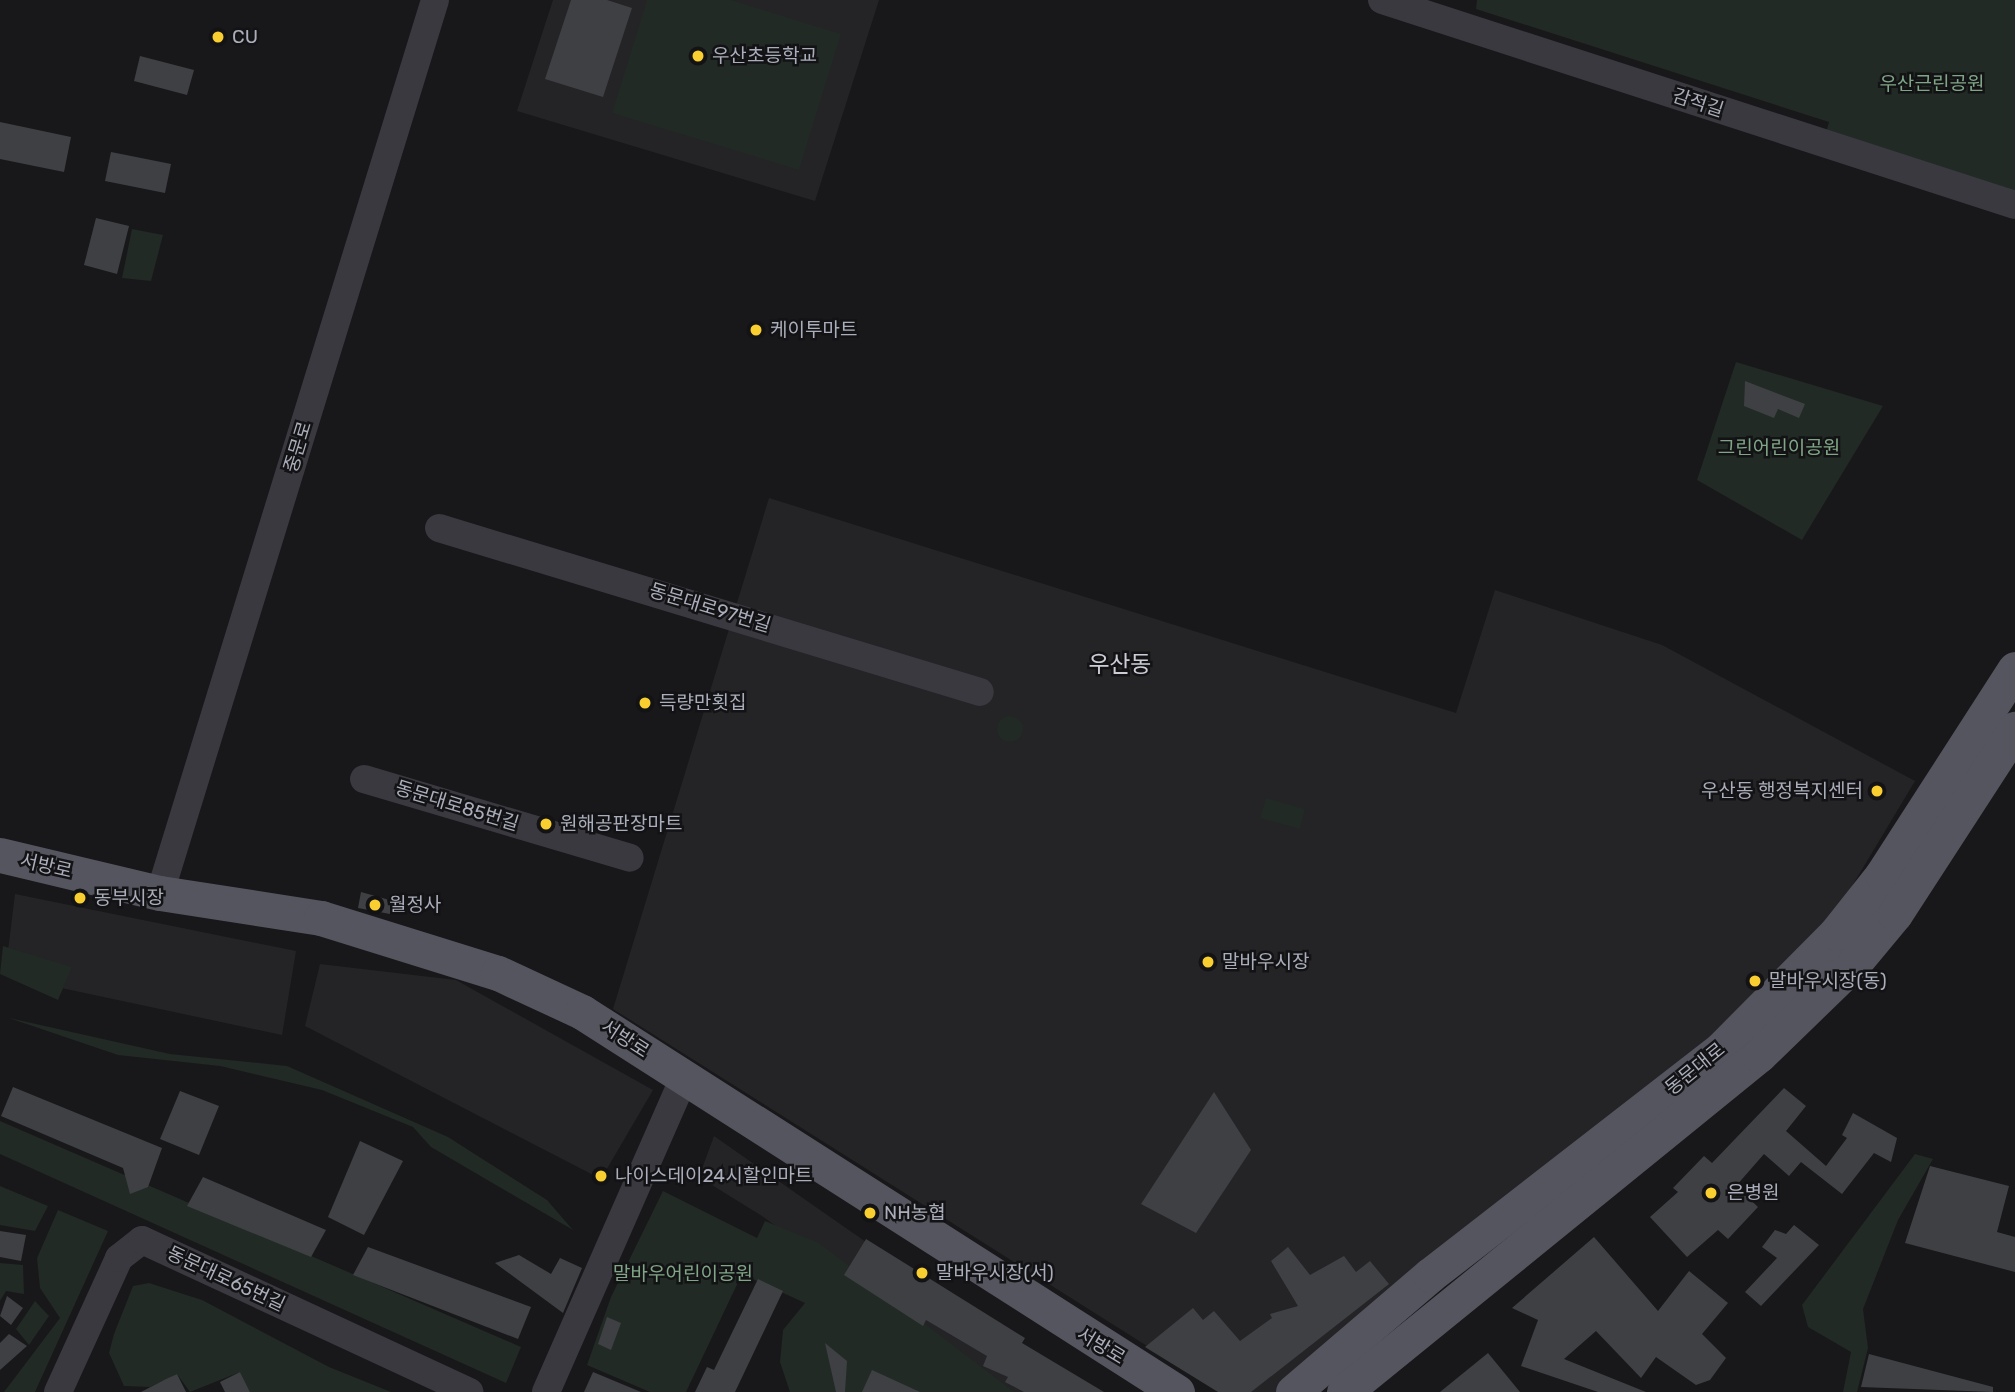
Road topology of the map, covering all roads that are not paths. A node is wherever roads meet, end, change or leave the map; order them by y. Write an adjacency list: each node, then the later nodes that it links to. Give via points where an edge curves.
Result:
1 (435, 0): 11 (street, 중문로)
2 (1382, 0): 3 (street, 감적길)
3 (2015, 205)
4 (439, 528): 6 (street, 동문대로97번길)
5 (2015, 669): 18 (main road, 동문대로, via 1874,884 1836,933 1721,1049 1430,1275)
6 (980, 692)
7 (2015, 729): 13 (main road, 동문대로, via 1895,914 1855,962 1759,1055)
8 (365, 779): 10 (street, 동문대로85번길)
9 (0, 855): 11 (main road, 서방로)
10 (630, 858)
11 (160, 893): 12 (main road, 서방로, via 321,918 447,952 582,1012)
12 (684, 1077): 16 (street); 17 (main road, 서방로)
13 (1353, 1387)
14 (58, 1392): 15 (street, 동문대로65번길, via 119,1258 142,1240)
15 (469, 1392)
16 (546, 1392)
17 (1177, 1392)
18 (1293, 1392)

